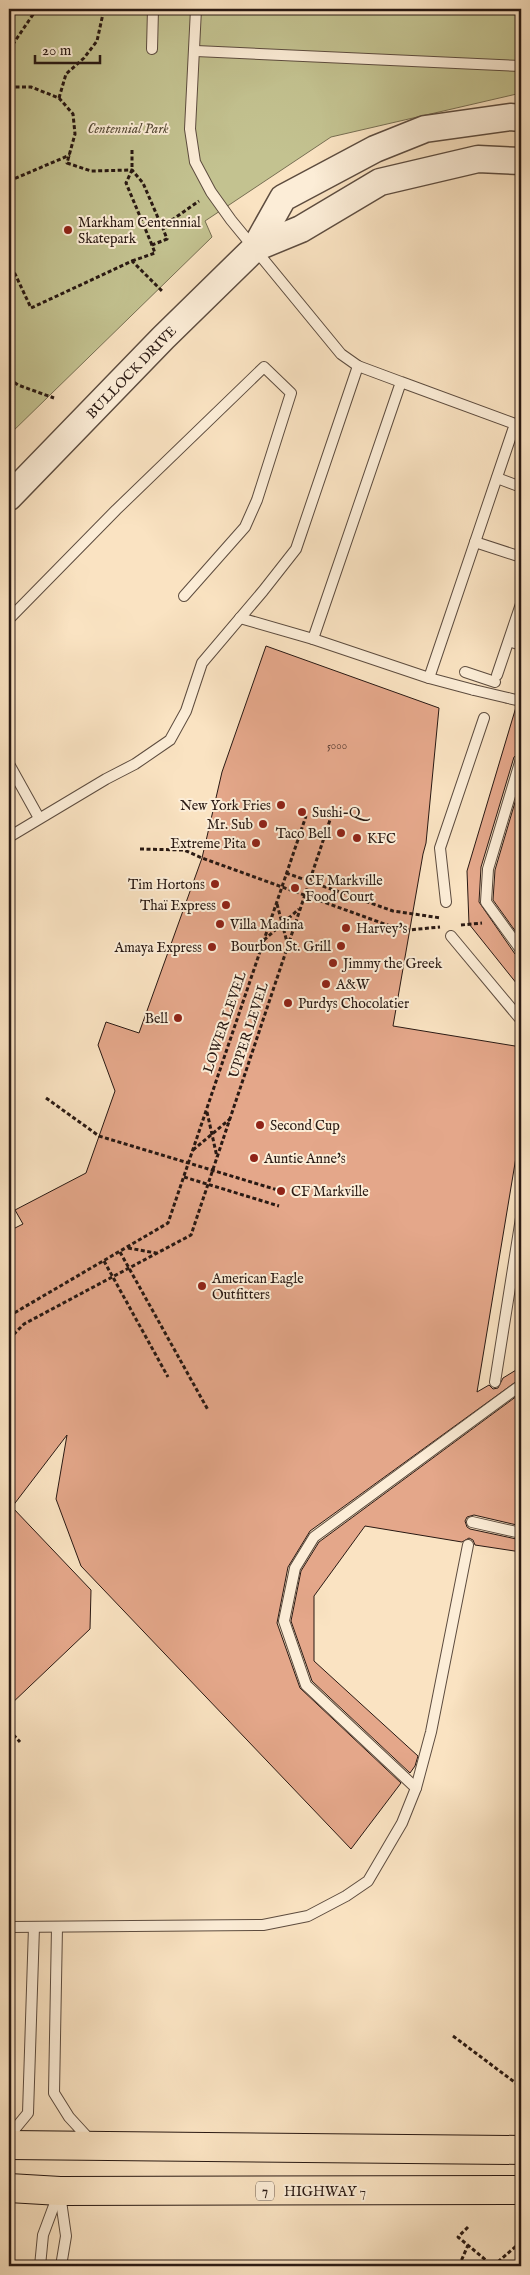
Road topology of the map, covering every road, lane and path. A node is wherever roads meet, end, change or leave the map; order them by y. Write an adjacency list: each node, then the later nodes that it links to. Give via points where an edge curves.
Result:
1 (30, 9): 6 (path)
2 (47, 9): 6 (path)
3 (104, 9): 12 (path, via 97,41 66,74)
4 (153, 9): 7 (lane)
5 (196, 9): 9 (lane)
6 (34, 14): 8 (path)
7 (152, 49)
8 (9, 50)
9 (196, 51): 10 (lane); 19 (lane, via 190,129 195,162)
10 (521, 66)
11 (9, 88): 12 (path, via 31,87)
12 (59, 98): 15 (path, via 73,114 75,134)
13 (521, 118): 22 (street, BULLOCK DRIVE, via 425,129 375,149 283,198)
14 (132, 150): 17 (path)
15 (70, 155): 17 (path, via 67,163 91,171); 18 (path)
16 (521, 161): 22 (street, BULLOCK DRIVE, via 478,159 380,182 301,228)
17 (132, 170): 20 (path, via 143,183); 21 (path, via 126,183)
18 (9, 181)
19 (211, 192): 20 (path, via 162,227); 22 (lane)
20 (161, 224): 21 (path, via 167,239)
21 (152, 245): 24 (path, via 155,253)
22 (255, 248): 26 (lane, via 341,354); 33 (street, BULLOCK DRIVE)
23 (9, 261): 24 (path, via 30,308)
24 (132, 261): 25 (path)
25 (163, 292)
26 (358, 366): 28 (lane); 38 (lane, via 296,549)
27 (9, 378): 29 (path, via 18,385)
28 (401, 382): 30 (lane); 40 (lane)
29 (54, 398)
30 (518, 425): 31 (lane)
31 (497, 478): 32 (lane); 34 (lane)
32 (521, 487)
33 (9, 497)
34 (475, 542): 35 (lane); 44 (lane)
35 (521, 557)
36 (184, 596): 39 (lane, via 245,526 257,500 291,393 264,367)
37 (521, 604): 41 (lane)
38 (240, 618): 40 (lane); 51 (lane, via 202,663 186,710 170,740)
39 (9, 619)
40 (313, 639): 44 (lane)
41 (509, 640): 42 (lane); 43 (lane, via 496,679)
42 (521, 645)
43 (465, 672)
44 (429, 678): 45 (lane, bridge)
45 (521, 701)
46 (484, 718): 57 (lane, via 440,848)
47 (521, 759): 60 (lane, via 488,869 486,902)
48 (9, 764): 51 (lane)
49 (333, 811): 55 (path, UPPER LEVEL)
50 (306, 816): 54 (path, LOWER LEVEL)
51 (39, 818): 52 (lane)
52 (9, 837)
53 (140, 849): 55 (path, via 184,850)
54 (286, 873): 56 (path, LOWER LEVEL); 59 (path, via 394,911)
55 (305, 896): 58 (path, UPPER LEVEL); 62 (path, via 390,926 409,930)
56 (277, 902): 64 (path, LOWER LEVEL); 65 (path)
57 (446, 902)
58 (300, 908): 64 (path); 65 (path, UPPER LEVEL)
59 (448, 919)
60 (501, 922): 61 (path); 66 (lane)
61 (459, 925)
62 (442, 927)
63 (451, 936): 67 (lane)
64 (264, 940): 69 (path, LOWER LEVEL)
65 (288, 947): 70 (path, UPPER LEVEL)
66 (521, 950)
67 (521, 1020)
68 (46, 1098): 73 (path, via 99,1136)
69 (207, 1110): 71 (path, LOWER LEVEL); 72 (path)
70 (230, 1119): 71 (path); 72 (path, UPPER LEVEL)
71 (193, 1150): 74 (path, LOWER LEVEL)
72 (217, 1157): 73 (path, UPPER LEVEL)
73 (213, 1170): 75 (path); 80 (path, UPPER LEVEL, via 191,1235)
74 (184, 1177): 76 (path); 78 (path, LOWER LEVEL, via 168,1223)
75 (281, 1192)
76 (279, 1206)
77 (521, 1218): 88 (lane)
78 (127, 1247): 79 (path, LOWER LEVEL); 80 (path)
79 (120, 1252): 81 (path, LOWER LEVEL); 82 (path)
80 (156, 1253): 82 (path, UPPER LEVEL)
81 (104, 1261): 83 (path, LOWER LEVEL); 87 (path)
82 (129, 1268): 84 (path, UPPER LEVEL, via 24,1324); 90 (path)
83 (9, 1316)
84 (17, 1331): 85 (path); 86 (path, UPPER LEVEL)
85 (9, 1334)
86 (9, 1340)
87 (168, 1377)
88 (495, 1382)
89 (521, 1385): 96 (lane, via 314,1538 295,1568 284,1621 306,1685)
90 (208, 1410)
91 (472, 1522): 92 (lane)
92 (521, 1533)
93 (468, 1545): 96 (lane, via 431,1732)
94 (9, 1730): 95 (path)
95 (20, 1742)
96 (416, 1788): 99 (lane, via 402,1823 368,1881 308,1916 263,1925)
97 (9, 1927): 98 (lane)
98 (34, 1927): 99 (lane); 102 (lane, via 28,2113)
99 (57, 1927): 104 (lane, via 54,2093 69,2118)
100 (453, 2036): 101 (path)
101 (521, 2087)
102 (9, 2136)
103 (9, 2145): 104 (main road)
104 (95, 2145): 105 (main road)
105 (521, 2150)
106 (9, 2188): 108 (main road, HIGHWAY 7 / 7)
107 (521, 2190): 108 (main road, HIGHWAY 7 / 7)
108 (60, 2191): 112 (lane, via 43,2235); 113 (lane, via 66,2236)
109 (468, 2226): 111 (path, via 458,2237)
110 (521, 2242): 115 (path)
111 (468, 2245): 114 (path); 115 (path)
112 (40, 2266)
113 (61, 2266)
114 (459, 2266)
115 (493, 2266)

